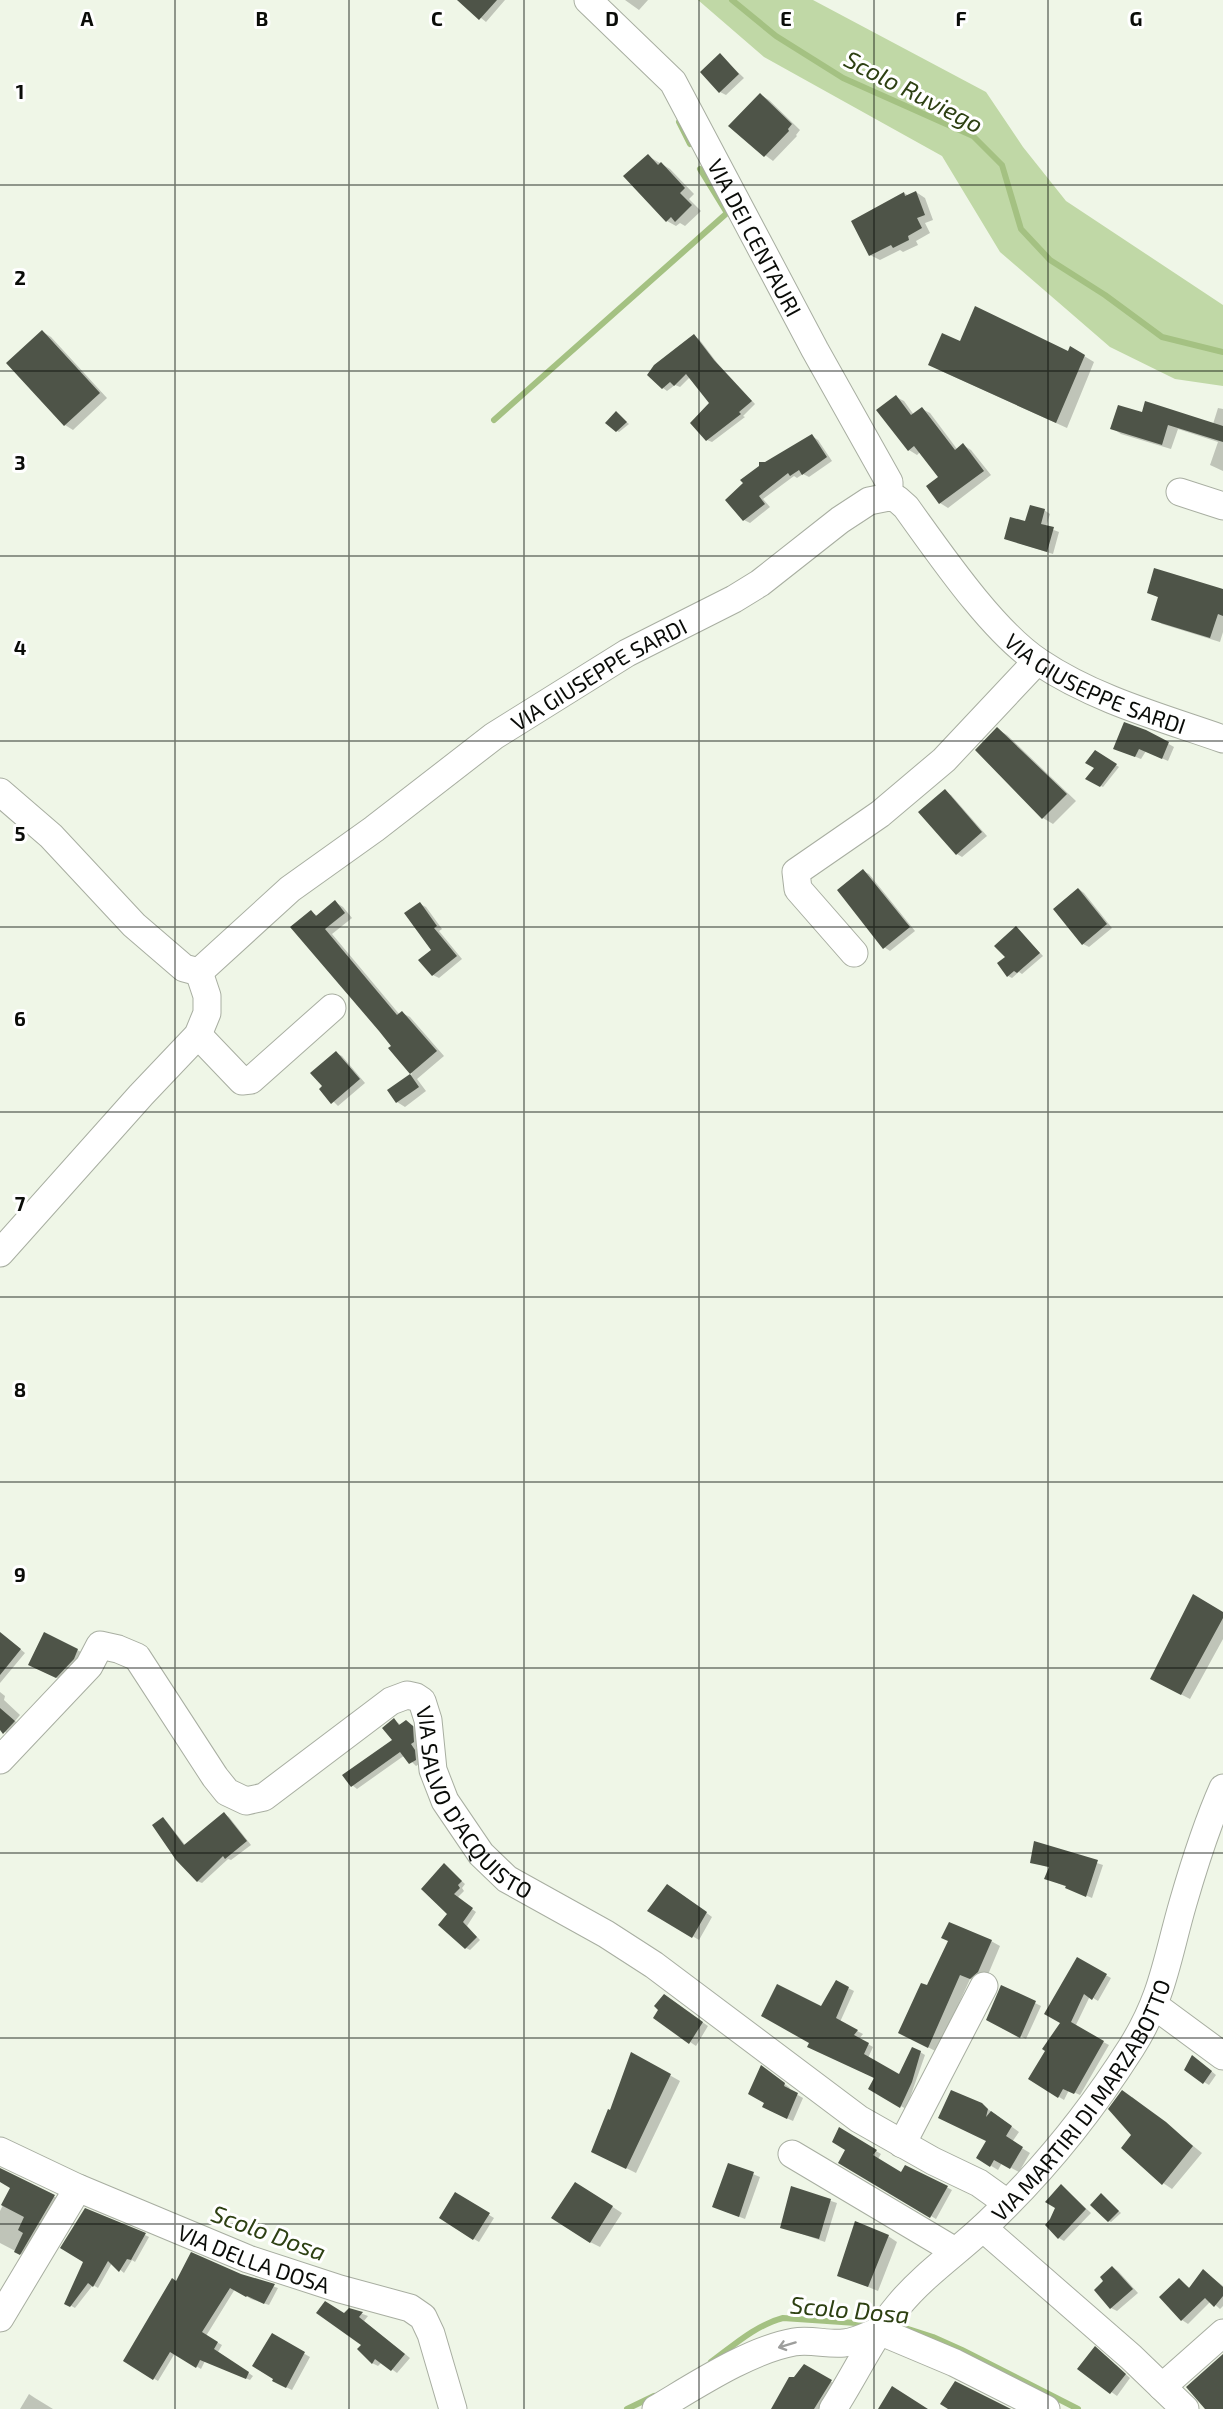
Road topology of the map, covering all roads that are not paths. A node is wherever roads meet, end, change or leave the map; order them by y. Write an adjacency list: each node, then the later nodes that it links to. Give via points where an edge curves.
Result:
1 (588, 0): 3 (street, VIA DEI CENTAURI, via 673,82 884,473)
2 (1180, 492): 4 (street)
3 (889, 497): 5 (street, VIA GIUSEPPE SARDI, via 906,507 974,597); 9 (street, VIA GIUSEPPE SARDI, via 879,497 858,508 734,599 627,654 494,736 290,889)
4 (1223, 506)
5 (1037, 661): 6 (street, VIA GIUSEPPE SARDI, via 1101,696); 8 (street, via 944,760 880,814 796,872 798,889)
6 (1223, 739)
7 (0, 792): 9 (street, via 51,836 134,925 184,968)
8 (854, 953)
9 (200, 972): 11 (street, via 207,1013)
10 (332, 1008): 11 (street, via 251,1080 242,1081)
11 (198, 1035): 12 (street)
12 (0, 1253)
13 (0, 1760): 18 (street, VIA SALVO D'ACQUISTO, via 89,1666 100,1645 137,1657 215,1777 227,1792 246,1801 264,1797 391,1701 416,1696 425,1708 433,1770 445,1801 481,1854 507,1879 654,1965 859,2119)
14 (1223, 1788): 16 (street, VIA MARTIRI DI MARZABOTTO, via 1183,1903)
15 (984, 1986): 18 (street)
16 (1155, 2006): 17 (street); 22 (street, VIA MARTIRI DI MARZABOTTO, via 1132,2047 1052,2156)
17 (1223, 2056)
18 (902, 2144): 22 (street, VIA SALVO D'ACQUISTO)
19 (0, 2151): 21 (street, VIA DELLA DOSA)
20 (792, 2154): 24 (street)
21 (78, 2188): 25 (street); 31 (street, VIA DELLA DOSA, via 248,2259 410,2308 423,2317 431,2334)
22 (1007, 2203): 23 (street, VIA MARTIRI DI MARZABOTTO)
23 (983, 2228): 24 (street, VIA MARTIRI DI MARZABOTTO); 30 (street)
24 (955, 2251): 26 (street, VIA MARTIRI DI MARZABOTTO, via 899,2304)
25 (0, 2318)
26 (879, 2331): 28 (street); 29 (street, VIA MARTIRI DI MARZABOTTO); 34 (street, via 956,2363)
27 (1223, 2333): 30 (street)
28 (844, 2343): 29 (street, via 853,2355); 32 (street, one-way to 32, via 792,2342 754,2356)
29 (856, 2373): 33 (street, VIA MARTIRI DI MARZABOTTO)
30 (1174, 2399)
31 (453, 2409)
32 (656, 2409)
33 (833, 2409)
34 (1046, 2409)

